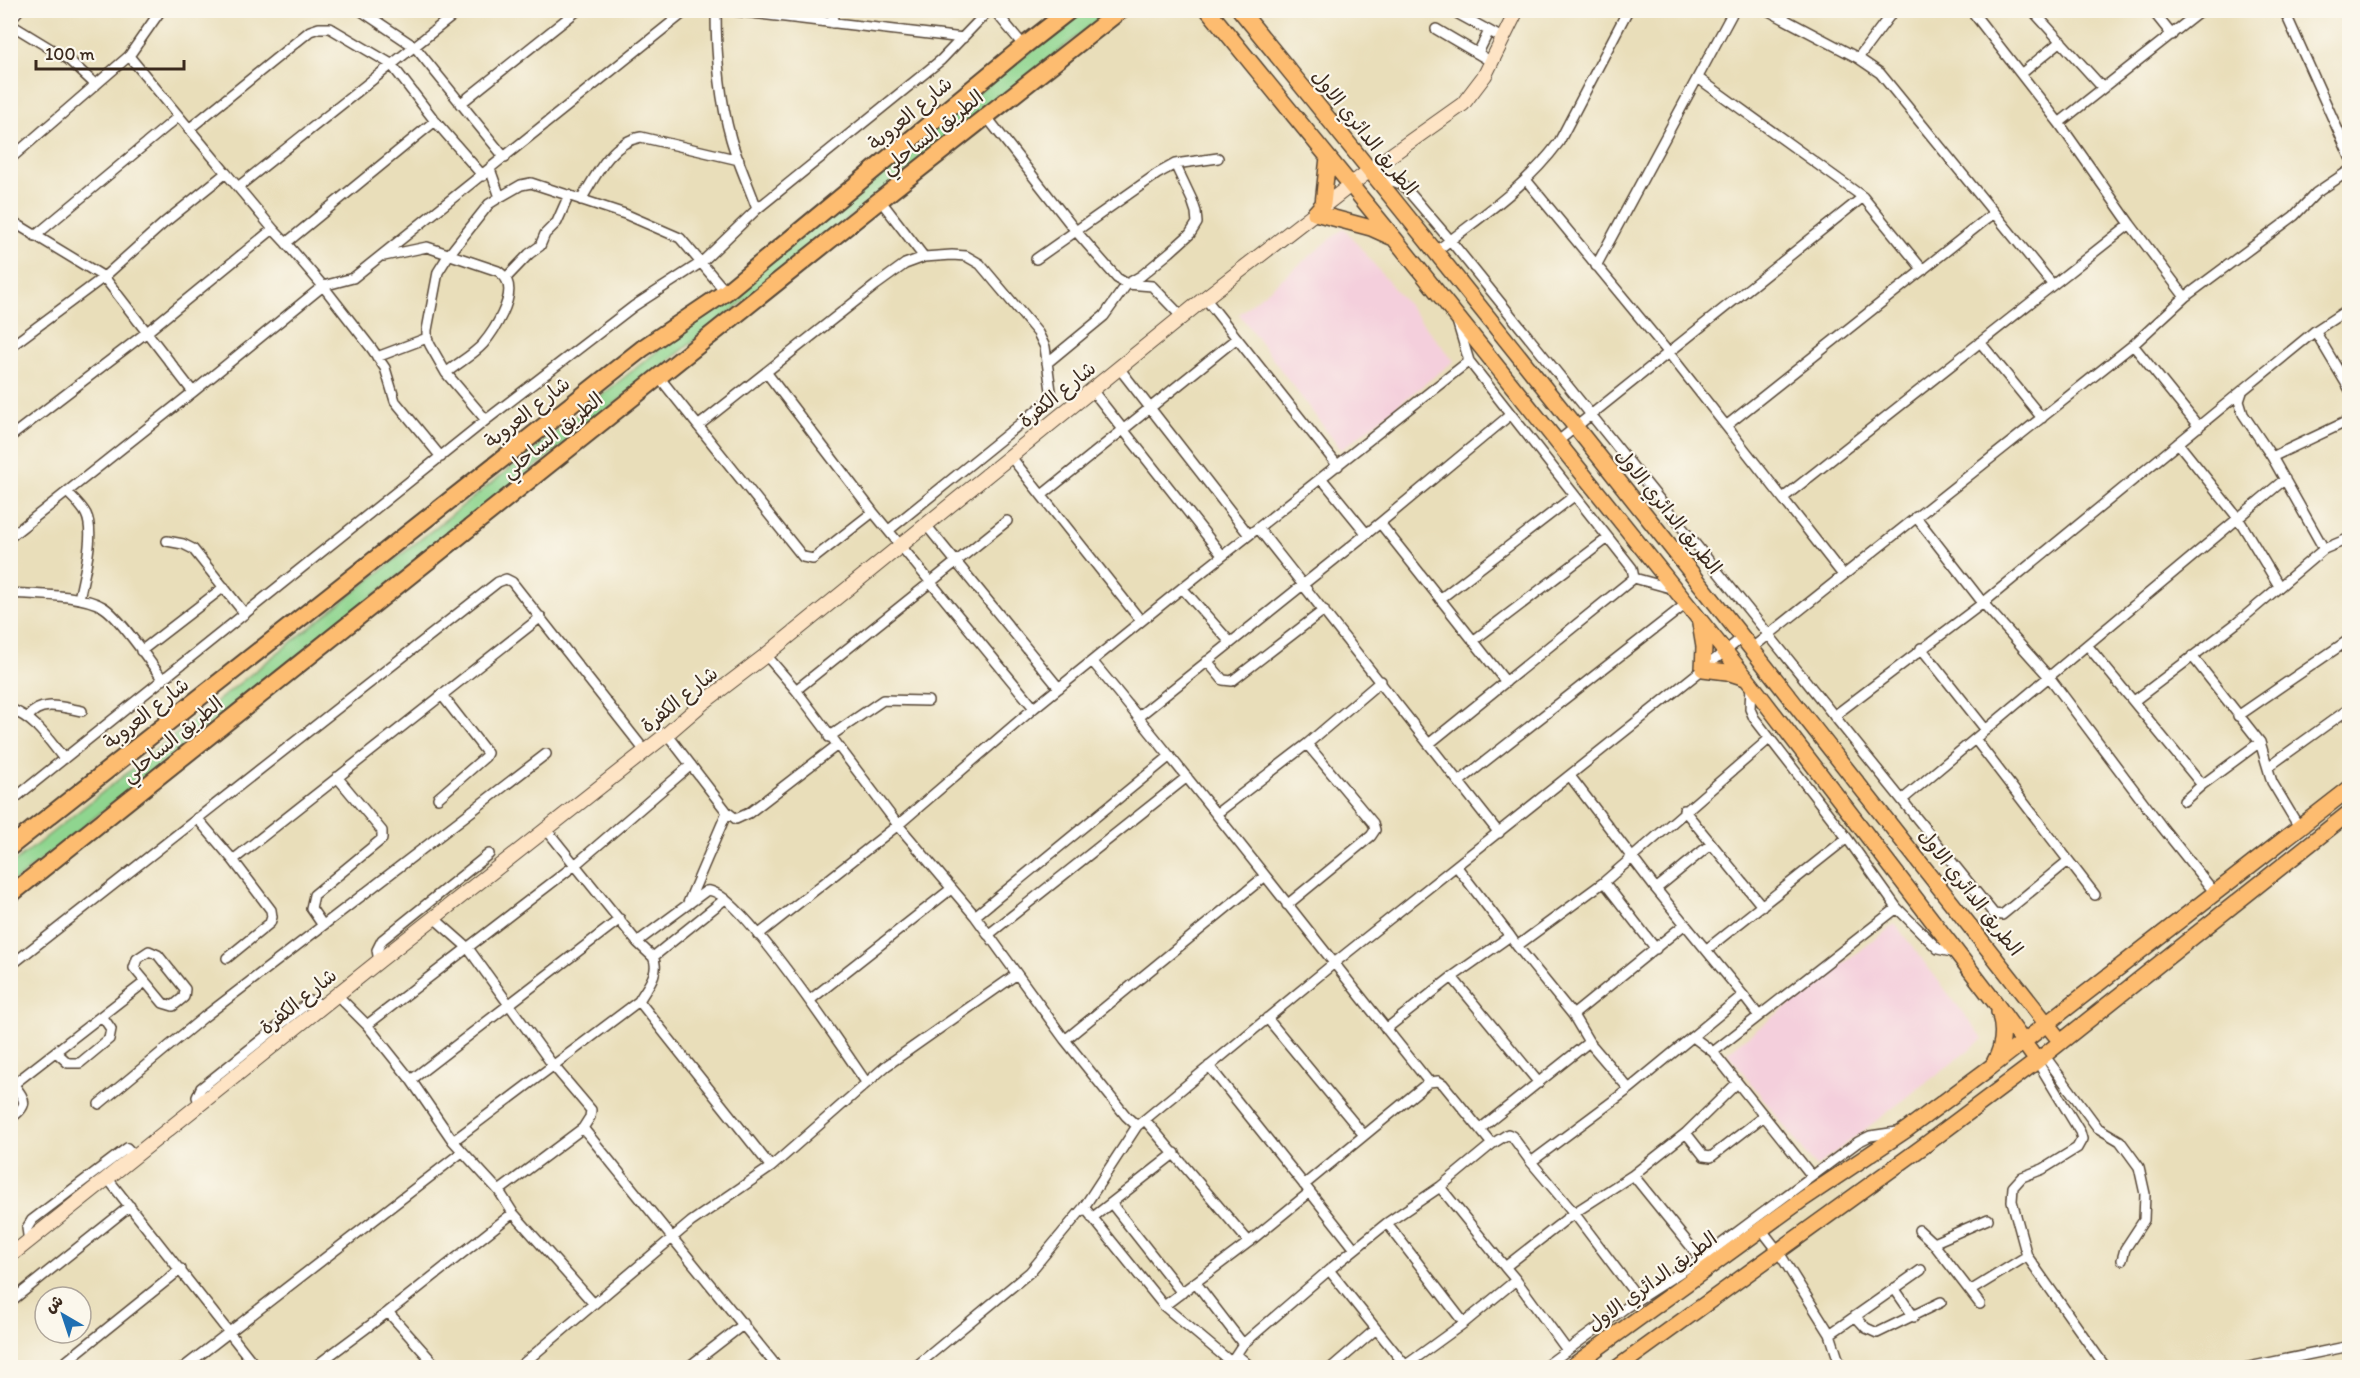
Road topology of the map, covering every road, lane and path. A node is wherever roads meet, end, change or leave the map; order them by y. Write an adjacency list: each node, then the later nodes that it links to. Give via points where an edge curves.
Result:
1 (19, 10): 27 (street)
2 (161, 10): 38 (street)
3 (360, 10): 36 (street)
4 (460, 10): 36 (street)
5 (578, 10): 46 (street)
6 (687, 10): 54 (street)
7 (716, 10): 57 (street, via 722,102)
8 (726, 10): 28 (street)
9 (834, 10): 28 (street)
10 (989, 10): 32 (street)
11 (994, 10): 35 (street)
12 (1070, 10): 35 (highway, شارع العروبة)
13 (1122, 10): 47 (highway, الطريق الساحلي)
14 (1209, 10): 52 (main road)
15 (1239, 10): 60 (main road, الطريق الدائري الاول)
16 (1451, 10): 30 (street)
17 (1517, 10): 33 (street, شارع الكفرة)
18 (1628, 10): 64 (street, via 1559,142)
19 (1734, 10): 43 (street)
20 (1767, 10): 39 (street)
21 (1894, 10): 39 (street)
22 (1971, 10): 42 (street)
23 (2032, 10): 34 (street)
24 (2152, 10): 31 (street)
25 (2202, 10): 31 (street)
26 (2284, 10): 53 (street)
27 (10, 22): 44 (street, via 69,60)
28 (832, 23): 32 (street)
29 (1436, 29): 37 (street)
30 (1489, 31): 33 (street); 37 (street)
31 (2172, 34): 45 (street)
32 (963, 38): 73 (street)
33 (1504, 39): 40 (street, شارع الكفرة)
34 (2061, 41): 42 (street); 45 (street)
35 (1024, 46): 97 (highway, شارع العروبة)
36 (415, 47): 41 (street); 46 (street)
37 (1478, 53): 40 (street)
38 (129, 56): 44 (street); 48 (street)
39 (1858, 58): 75 (street, via 1886,80)
40 (1492, 62): 60 (street, شارع الكفرة, via 1462,104)
41 (391, 64): 49 (street); 51 (street, via 330,28 310,31); 67 (street)
42 (2021, 74): 50 (street)
43 (1698, 78): 70 (street); 90 (street)
44 (96, 85): 56 (street)
45 (2102, 87): 50 (street)
46 (460, 104): 54 (street)
47 (986, 116): 72 (highway, الطريق الساحلي); 79 (street)
48 (178, 117): 51 (street); 80 (street)
49 (435, 121): 63 (street); 83 (street)
50 (2059, 123): 77 (street)
51 (189, 129): 62 (street)
52 (1328, 157): 66 (main road); 74 (main road, via 1323,204)
53 (2349, 157)
54 (505, 158): 59 (street)
55 (1218, 158): 58 (street)
56 (10, 159)
57 (739, 160): 71 (street, via 641,137 633,139 605,161); 73 (street)
58 (1174, 164): 79 (street); 94 (street, via 1192,200 1197,223 1170,252)
59 (490, 169): 63 (street); 69 (street)
60 (1370, 170): 65 (main road, الطريق الدائري الاول); 66 (street, شارع الكفرة)
61 (2349, 170): 98 (street, via 2322,187 2294,216)
62 (226, 173): 67 (street); 92 (street)
63 (483, 176): 85 (street)
64 (1527, 181): 82 (street); 90 (street)
65 (1381, 183): 82 (street, via 1393,181 1402,185); 84 (main road, الطريق الدائري الاول)
66 (1352, 186): 74 (street, شارع الكفرة); 81 (main road)
67 (238, 187): 78 (street)
68 (569, 195): 69 (street, via 531,183); 71 (street); 93 (street, via 540,246)
69 (500, 197): 86 (street, via 489,204)
70 (1863, 197): 91 (street); 110 (street)
71 (581, 200): 89 (street, via 671,233)
72 (880, 200): 87 (street); 117 (highway, الطريق الساحلي)
73 (757, 209): 89 (street)
74 (1315, 213): 81 (main road); 99 (street, شارع الكفرة)
75 (1994, 213): 91 (street); 95 (street)
76 (10, 220): 80 (street)
77 (2130, 224): 95 (street); 98 (street)
78 (273, 229): 83 (street); 103 (street)
79 (1075, 230): 88 (street); 94 (street, via 1117,278)
80 (35, 236): 92 (street)
81 (1394, 238): 101 (main road)
82 (1450, 240): 84 (street); 125 (street)
83 (285, 243): 96 (street)
84 (1435, 252): 133 (main road, الطريق الدائري الاول)
85 (381, 256): 86 (street, via 428,247); 96 (street, via 353,278)
86 (448, 256): 93 (street, via 498,271); 105 (street, via 438,272)
87 (924, 257): 113 (street, via 966,256 980,264 1038,333); 115 (street, via 905,264 876,285)
88 (1036, 259)
89 (702, 262): 97 (street); 128 (street, via 634,306)
90 (1596, 266): 110 (street)
91 (1923, 270): 131 (street)
92 (104, 277): 103 (street); 109 (street)
93 (506, 278): 116 (street, via 507,302 498,323 483,344)
94 (1127, 284): 102 (street, via 1152,286); 113 (street, via 1104,316)
95 (2052, 284): 107 (street)
96 (324, 286): 111 (street); 121 (street)
97 (726, 292): 252 (highway, شارع العروبة, via 643,348)
98 (2185, 297): 108 (street)
99 (1205, 298): 102 (street, شارع الكفرة); 106 (street)
100 (2349, 308): 104 (street)
101 (1456, 316): 112 (street); 136 (main road)
102 (1182, 317): 114 (street, شارع الكفرة)
103 (147, 332): 121 (street); 135 (street)
104 (2316, 332): 119 (street); 120 (street)
105 (427, 338): 111 (street); 116 (street)
106 (1237, 338): 123 (street); 141 (street)
107 (1980, 342): 127 (street); 147 (street)
108 (2133, 345): 127 (street); 132 (street)
109 (10, 347)
110 (1668, 352): 125 (street); 131 (street)
111 (377, 357): 138 (street, via 385,368 395,400)
112 (1469, 362): 126 (street); 141 (street)
113 (1047, 363): 122 (street)
114 (1119, 368): 118 (street, شارع الكفرة); 123 (street)
115 (766, 372): 130 (street); 148 (street)
116 (446, 373): 128 (street)
117 (659, 377): 130 (street); 264 (highway, الطريق الساحلي)
118 (1092, 390): 124 (street, شارع الكفرة); 134 (street)
119 (2349, 390)
120 (2243, 391): 132 (street); 140 (street, via 2239,401 2243,414)
121 (193, 392): 144 (street)
122 (1052, 398): 124 (street); 155 (street)
123 (1151, 409): 134 (street); 157 (street)
124 (1063, 414): 139 (street, شارع الكفرة)
125 (1591, 414): 133 (street); 184 (street)
126 (1510, 415): 146 (street); 152 (street)
127 (2042, 418): 149 (street)
128 (486, 420): 138 (street)
129 (2349, 420): 140 (street)
130 (698, 426): 148 (street, via 807,560)
131 (1726, 426): 147 (street)
132 (2199, 427): 137 (street)
133 (1575, 428): 136 (street); 188 (main road, الطريق الدائري الاول)
134 (1125, 430): 145 (street); 164 (street)
135 (10, 437)
136 (1557, 442): 173 (main road)
137 (2178, 443): 150 (street); 177 (street)
138 (441, 457): 180 (street)
139 (1011, 457): 145 (street); 153 (street, شارع الكفرة)
140 (2272, 457): 143 (street)
141 (1338, 466): 142 (street)
142 (1322, 479): 154 (street); 156 (street)
143 (2285, 479): 150 (street); 163 (street)
144 (67, 492): 158 (street); 175 (street, via 86,513 89,526)
145 (1041, 495): 183 (street)
146 (1574, 496): 159 (street); 176 (street)
147 (1783, 498): 166 (street)
148 (873, 512): 155 (street)
149 (1916, 517): 166 (street); 177 (street)
150 (2238, 518): 170 (street); 189 (street)
151 (1007, 521): 165 (street)
152 (1380, 523): 156 (street); 176 (street)
153 (926, 525): 162 (street, شارع الكفرة); 165 (street)
154 (1258, 528): 157 (street); 169 (street)
155 (889, 530): 162 (street)
156 (1366, 533): 169 (street)
157 (1250, 535): 164 (street)
158 (10, 537)
159 (1608, 538): 167 (street, via 1632,568); 186 (street)
160 (2349, 538): 163 (street)
161 (166, 541): 171 (street, via 193,549)
162 (901, 546): 168 (street); 193 (street, شارع الكفرة)
163 (2324, 549): 170 (street)
164 (1222, 555): 172 (street)
165 (956, 562): 168 (street); 203 (street)
166 (1843, 575): 184 (street)
167 (1634, 578): 173 (street); 202 (street)
168 (932, 582): 204 (street); 208 (street)
169 (1302, 584): 179 (street); 187 (street)
170 (2279, 586): 194 (street)
171 (224, 587): 180 (street); 191 (street)
172 (1182, 588): 183 (street); 187 (street)
173 (1674, 589): 178 (main road)
174 (10, 592): 175 (street)
175 (79, 599): 191 (street, via 109,611)
176 (1440, 599): 186 (street)
177 (1983, 603): 190 (street); 198 (street)
178 (1686, 604): 182 (main road); 234 (street)
179 (1324, 610): 195 (street, via 1232,681 1222,680); 200 (street)
180 (245, 614): 199 (street)
181 (541, 617): 205 (street); 225 (street); 245 (street, via 512,582 498,582)
182 (1699, 620): 192 (main road); 197 (main road)
183 (1141, 621): 196 (street)
184 (1768, 635): 188 (street); 212 (street)
185 (2349, 639): 213 (street)
186 (1473, 641): 202 (street)
187 (1230, 642): 195 (street)
188 (1748, 643): 192 (street); 303 (main road, الطريق الدائري الاول)
189 (2087, 645): 198 (street); 207 (street)
190 (1922, 648): 212 (street); 216 (street)
191 (141, 651): 199 (street)
192 (1725, 652): 197 (street); 201 (main road)
193 (766, 655): 204 (street); 217 (street, شارع الكفرة)
194 (2192, 656): 207 (street); 213 (street)
195 (1207, 661): 215 (street)
196 (1092, 662): 203 (street); 215 (street)
197 (1703, 669): 201 (main road, via 1727,672); 231 (street)
198 (2050, 678): 216 (street); 263 (street)
199 (163, 680): 228 (street)
200 (1381, 681): 222 (street); 223 (street)
201 (1748, 681): 220 (street, via 1750,709); 284 (main road)
202 (1506, 682): 222 (street)
203 (1059, 688): 208 (street)
204 (796, 690): 218 (street)
205 (441, 694): 232 (street); 237 (street, via 488,753)
206 (928, 700): 218 (street, via 884,700)
207 (2134, 701): 235 (street)
208 (1034, 708): 246 (street)
209 (2349, 708): 230 (street)
210 (10, 709): 214 (street)
211 (82, 711): 214 (street, via 46,706)
212 (1834, 716): 238 (street)
213 (2238, 716): 221 (street)
214 (28, 717): 228 (street)
215 (1138, 717): 227 (street)
216 (1986, 730): 219 (street)
217 (667, 734): 225 (street, شارع الكفرة); 229 (street)
218 (829, 737): 224 (street)
219 (1975, 738): 238 (street); 256 (street)
220 (1769, 739): 241 (street); 250 (street)
221 (2260, 742): 230 (street); 235 (street)
222 (1430, 743): 234 (street)
223 (1307, 744): 244 (street); 268 (street, via 1375,830)
224 (836, 746): 242 (street, via 743,817 736,819); 246 (street)
225 (645, 751): 248 (street, شارع الكفرة)
226 (546, 754): 274 (street)
227 (1170, 756): 233 (street); 271 (street)
228 (64, 759): 240 (street)
229 (691, 765): 242 (street); 257 (street)
230 (2268, 767): 247 (street, via 2272,782)
231 (1570, 776): 249 (street); 254 (street)
232 (337, 777): 255 (street); 274 (street, via 383,835 314,895 311,908)
233 (1187, 777): 244 (street); 277 (street)
234 (1460, 781): 249 (street)
235 (2202, 785): 239 (street)
236 (2349, 788): 247 (main road, الطريق الدائري الاول)
237 (438, 798)
238 (1902, 800): 256 (street, via 1997,915 2002,915)
239 (2184, 801)
240 (10, 802)
241 (1684, 810): 251 (street); 254 (street)
242 (728, 812): 267 (street)
243 (2349, 812): 308 (main road)
244 (1216, 814): 259 (street)
245 (197, 818): 255 (street); 289 (street)
246 (898, 825): 261 (street); 276 (street)
247 (2299, 827): 263 (main road, الطريق الدائري الاول)
248 (546, 829): 257 (street); 272 (street, شارع الكفرة)
249 (1499, 833): 258 (street)
250 (1847, 838): 269 (street); 270 (street)
251 (1711, 844): 262 (street); 269 (street)
252 (10, 847)
253 (489, 854): 287 (street, via 382,940 377,950)
254 (1633, 856): 260 (street); 262 (street)
255 (233, 860): 286 (street, via 267,903 272,917 270,923)
256 (2068, 861): 265 (street)
257 (576, 865): 273 (street); 281 (street)
258 (1457, 867): 278 (street); 288 (street)
259 (1264, 877): 268 (street); 307 (street)
260 (1604, 882): 280 (street); 282 (street)
261 (951, 889): 271 (street); 295 (street)
262 (1656, 889): 275 (street)
263 (2215, 893): 303 (main road, الطريق الدائري الاول)
264 (10, 895)
265 (2095, 895)
266 (725, 899): 267 (street, via 710,890); 276 (street); 285 (street)
267 (688, 903): 279 (street)
268 (1287, 905): 288 (street)
269 (1762, 906): 283 (street)
270 (1897, 908): 284 (street, via 1938,949); 301 (street)
271 (975, 916): 277 (street)
272 (435, 918): 281 (street); 287 (street, شارع الكفرة)
273 (620, 919): 279 (street); 298 (street)
274 (322, 924): 324 (street)
275 (1685, 924): 282 (street); 283 (street)
276 (758, 935): 295 (street)
277 (988, 935): 290 (street)
278 (1510, 936): 280 (street); 291 (street)
279 (637, 942): 285 (street)
280 (1517, 946): 299 (street)
281 (468, 948): 298 (street); 304 (street)
282 (1656, 949): 299 (street)
283 (1707, 949): 294 (street)
284 (1956, 953): 297 (main road)
285 (653, 957): 296 (street, via 657,964 655,974)
286 (227, 958)
287 (379, 961): 293 (street, شارع الكفرة)
288 (1333, 964): 302 (street); 305 (street)
289 (10, 966)
290 (1017, 974): 307 (street); 318 (street)
291 (1452, 976): 305 (street); 320 (street)
292 (146, 982): 292 (street, via 134,963 152,951 186,994 176,1004 167,1006); 300 (street)
293 (337, 995): 304 (street); 338 (street, شارع الكفرة)
294 (1743, 995): 301 (street); 306 (street)
295 (810, 999): 318 (street)
296 (639, 1001): 314 (street); 341 (street)
297 (1994, 1001): 310 (main road); 316 (main road, via 2003,1036)
298 (508, 1004): 314 (street); 317 (street)
299 (1573, 1015): 309 (street)
300 (102, 1016): 311 (street); 311 (street, via 111,1029 109,1039 80,1063 68,1064)
301 (1759, 1016): 312 (street)
302 (1267, 1018): 315 (street); 332 (street)
303 (2048, 1024): 308 (main road, الطريق الدائري الاول); 310 (main road, الطريق الدائري الاول)
304 (367, 1025): 317 (street)
305 (1386, 1029): 319 (street)
306 (1693, 1037): 312 (street); 323 (street)
307 (1065, 1040): 327 (street, via 1126,1116)
308 (2061, 1041): 313 (main road)
309 (1589, 1042): 320 (street); 323 (street)
310 (2024, 1042): 313 (main road); 316 (main road, الطريق الدائري الاول)
311 (56, 1052): 322 (street)
312 (1713, 1052): 321 (street)
313 (2041, 1058): 340 (main road); 365 (street, via 2082,1139 2077,1148 2022,1177 2013,1187 2012,1201); 367 (street, via 2098,1128 2120,1141 2139,1167 2145,1194 2144,1220)
314 (552, 1064): 328 (street, via 591,1110); 333 (street)
315 (1209, 1066): 327 (street); 346 (street)
316 (1991, 1067): 330 (main road, الطريق الدائري الاول)
317 (411, 1080): 333 (street)
318 (866, 1082): 341 (street)
319 (1429, 1082): 329 (street, via 1443,1084); 332 (street)
320 (1539, 1083): 329 (street)
321 (1737, 1083): 325 (street); 331 (street)
322 (12, 1086): 326 (street, via 25,1103)
323 (1629, 1089): 339 (street)
324 (99, 1104)
325 (1764, 1116): 331 (street, via 1711,1157 1704,1156); 343 (street)
326 (10, 1119)
327 (1141, 1123): 337 (street); 350 (street)
328 (583, 1128): 347 (street); 358 (street)
329 (1480, 1130): 334 (street)
330 (1906, 1130): 335 (main road, الطريق الدائري الاول); 343 (street, via 1858,1142)
331 (1686, 1133): 342 (street)
332 (1363, 1134): 346 (street)
333 (453, 1141): 336 (street)
334 (1492, 1144): 339 (street, via 1508,1134); 345 (street)
335 (1885, 1144): 340 (main road); 356 (main road, الطريق الدائري الاول)
336 (462, 1152): 347 (street); 389 (street)
337 (1175, 1153): 348 (street); 360 (street)
338 (135, 1157): 344 (street, شارع الكفرة); 359 (street, via 127,1148 32,1220 27,1228)
339 (1531, 1162): 352 (street)
340 (1899, 1164): 363 (main road)
341 (771, 1167): 358 (street)
342 (1633, 1175): 352 (street); 366 (street)
343 (1812, 1176): 366 (street)
344 (108, 1179): 349 (street); 359 (street, شارع الكفرة)
345 (1440, 1187): 355 (street); 368 (street)
346 (1307, 1188): 360 (street); 362 (street)
347 (499, 1191): 351 (street)
348 (1111, 1203): 353 (street); 376 (street)
349 (130, 1206): 369 (street); 378 (street)
350 (1084, 1207): 353 (street); 405 (street, via 1030,1272)
351 (513, 1213): 380 (street); 383 (street)
352 (1574, 1213): 368 (street); 377 (street)
353 (1092, 1218): 382 (street)
354 (1988, 1220): 361 (street)
355 (1387, 1223): 362 (street); 386 (street)
356 (1761, 1229): 363 (street); 409 (main road, الطريق الدائري الاول)
357 (1919, 1230): 361 (street)
358 (673, 1237): 380 (street); 387 (street)
359 (29, 1242): 364 (street, شارع الكفرة)
360 (1249, 1242): 373 (street)
361 (1933, 1243): 375 (street)
362 (1355, 1249): 370 (street)
363 (1778, 1251): 390 (street); 410 (main road)
364 (12, 1252)
365 (2027, 1256): 375 (street); 412 (street)
366 (1701, 1259): 377 (street)
367 (2122, 1260)
368 (1505, 1267): 372 (street)
369 (181, 1269): 389 (street); 397 (street)
370 (1329, 1270): 388 (street); 391 (street)
371 (1921, 1270): 374 (street)
372 (1515, 1280): 386 (street); 393 (street)
373 (1196, 1283): 376 (street); 391 (street)
374 (1894, 1288): 384 (street); 385 (street)
375 (1970, 1291): 381 (street)
376 (1182, 1293): 382 (street)
377 (1639, 1299): 393 (street)
378 (10, 1302)
379 (1941, 1302): 385 (street)
380 (594, 1304): 402 (street)
381 (1980, 1304)
382 (1164, 1306): 394 (street)
383 (388, 1312): 400 (street); 401 (street)
384 (1855, 1316): 385 (street, via 1877,1333); 390 (street)
385 (1914, 1317)
386 (1464, 1323): 396 (street)
387 (744, 1324): 403 (street); 404 (street)
388 (1376, 1329): 396 (street); 407 (street)
389 (230, 1331): 398 (street); 399 (street)
390 (1830, 1334): 411 (street)
391 (1243, 1344): 394 (street)
392 (2349, 1346): 395 (street)
393 (1568, 1350): 408 (street)
394 (1232, 1362): 406 (street)
395 (2283, 1364): 413 (street)
396 (1404, 1366)
397 (58, 1368)
398 (183, 1368)
399 (257, 1368)
400 (313, 1368)
401 (438, 1368)
402 (518, 1368)
403 (687, 1368)
404 (778, 1368)
405 (914, 1368)
406 (1252, 1368)
407 (1331, 1368)
408 (1543, 1368)
409 (1570, 1368)
410 (1617, 1368)
411 (1841, 1368)
412 (2106, 1368)
413 (2244, 1368)

